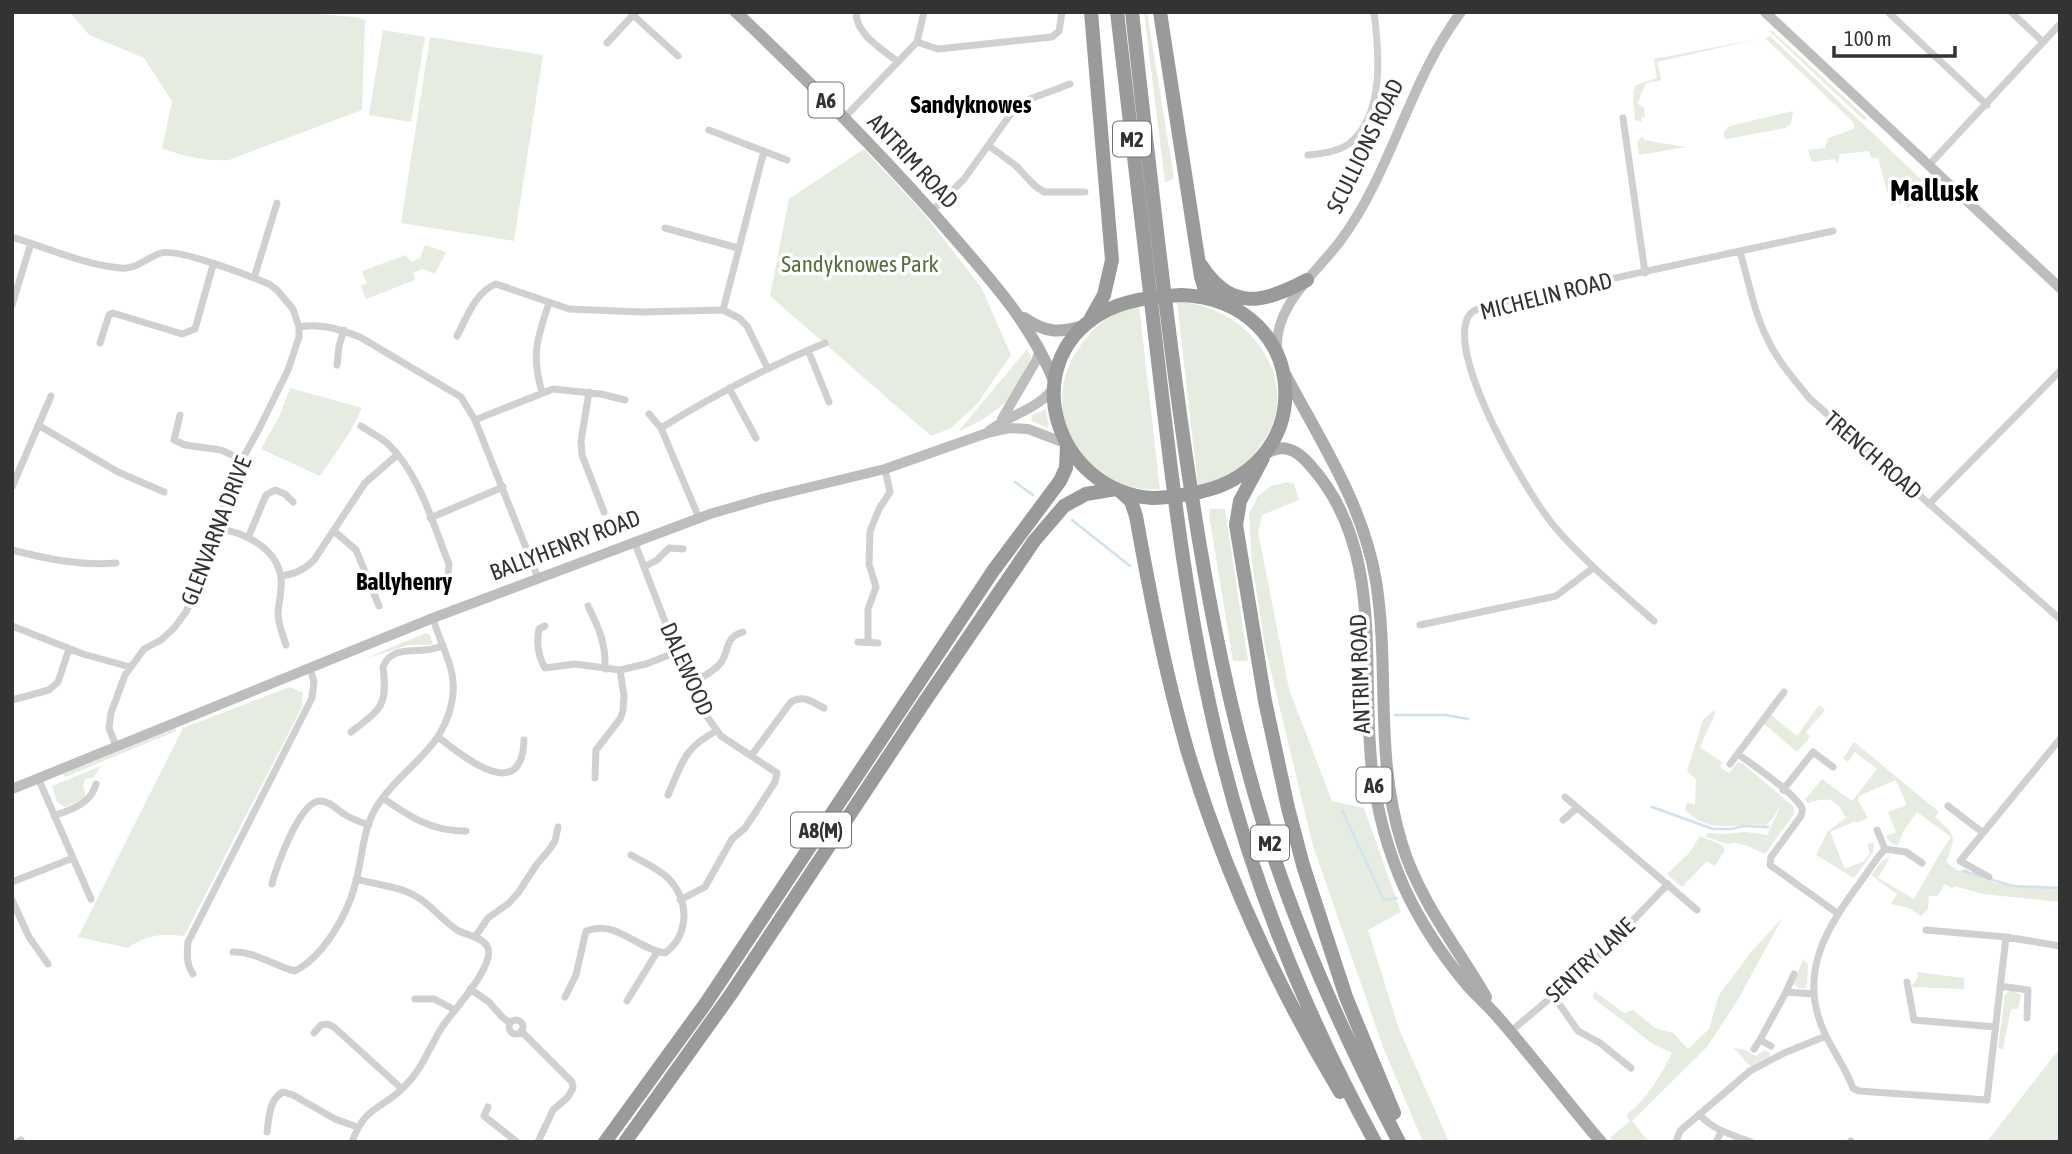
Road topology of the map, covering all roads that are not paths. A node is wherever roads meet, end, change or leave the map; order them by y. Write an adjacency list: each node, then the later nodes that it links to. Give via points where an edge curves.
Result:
1 (736, 12): 23 (main road, ANTRIM ROAD / A6)
2 (856, 12): 20 (street, via 857,25)
3 (924, 12): 16 (street)
4 (1062, 12): 16 (street, via 1059,31 1052,37 938,49)
5 (1091, 12): 52 (highway, via 1112,260 1104,295)
6 (1117, 12): 42 (highway, M2)
7 (1132, 12): 42 (highway, M2)
8 (1160, 12): 40 (highway)
9 (1374, 12): 28 (street, via 1378,69 1367,116 1349,144)
10 (1461, 12): 45 (main road, SCULLIONS ROAD, via 1435,51 1355,218 1331,254)
11 (1765, 12): 30 (main road)
12 (1888, 12): 22 (street)
13 (2011, 12): 17 (street)
14 (634, 13): 18 (street); 19 (street)
15 (2060, 24): 17 (street)
16 (917, 42): 20 (street)
17 (2043, 42): 22 (street)
18 (607, 43)
19 (678, 56)
20 (898, 62): 23 (street)
21 (1070, 84): 26 (street, via 1015,108)
22 (1987, 105): 30 (street)
23 (844, 118): 33 (main road, ANTRIM ROAD / A6)
24 (1623, 118): 43 (street)
25 (709, 130): 27 (street)
26 (989, 146): 31 (street, via 1044,192); 33 (street)
27 (764, 151): 29 (street); 38 (street)
28 (1308, 155)
29 (787, 160)
30 (1929, 165): 46 (main road)
31 (1085, 192)
32 (277, 203): 44 (street)
33 (932, 211): 51 (main road, ANTRIM ROAD / A6)
34 (665, 228): 38 (street)
35 (1833, 231): 39 (street, MICHELIN ROAD)
36 (12, 237): 37 (street)
37 (31, 243): 41 (street, via 124,269 174,252); 49 (street)
38 (738, 248): 50 (street)
39 (1740, 252): 43 (street, MICHELIN ROAD); 91 (street, TRENCH ROAD, via 1757,315 1783,365 1824,412)
40 (1198, 261): 45 (highway, via 1217,285 1238,298 1271,297); 48 (highway, via 1205,290)
41 (213, 265): 44 (street); 57 (street, via 192,332 182,334 113,313)
42 (1154, 265): 55 (highway, M2)
43 (1645, 273): 103 (street, MICHELIN ROAD, via 1473,310 1464,332 1477,387 1518,475 1552,523)
44 (254, 278): 53 (street, via 277,290 293,309)
45 (1302, 285): 48 (main road, SCULLIONS ROAD, via 1268,302); 61 (main road, SCULLIONS ROAD, via 1279,325)
46 (2060, 288)
47 (548, 303): 50 (street, via 603,311); 56 (street, via 510,287 488,287); 67 (street, via 536,348)
48 (1222, 303): 52 (highway, A6, via 1182,295 1136,300 1109,309); 61 (highway, A6, via 1262,329)
49 (12, 305)
50 (723, 310): 63 (street, via 747,326)
51 (1020, 316): 52 (main road, ANTRIM ROAD / A6, via 1043,329 1061,331); 59 (main road, ANTRIM ROAD / A6)
52 (1086, 324): 65 (highway, A6, via 1063,356)
53 (299, 327): 54 (street, via 315,324); 84 (street, GLENVARNA DRIVE, via 288,370)
54 (344, 331): 62 (street); 74 (street, via 461,397)
55 (1162, 332): 214 (highway, M2, via 1178,528 1221,753 1265,896 1306,1001); 215 (highway, M2, via 1236,723 1274,858 1334,1010)
56 (457, 336)
57 (100, 342)
58 (825, 344): 60 (street)
59 (1040, 349): 65 (main road, ANTRIM ROAD / A6); 75 (main road)
60 (808, 350): 63 (street); 71 (street)
61 (1279, 360): 83 (highway, A6, via 1284,410); 192 (main road, ANTRIM ROAD / A6, via 1347,488 1368,542 1379,615 1385,760 1402,846 1428,904)
62 (337, 365)
63 (767, 367): 66 (street)
64 (2060, 371): 91 (street)
65 (1055, 384): 75 (main road, BALLYHENRY ROAD, via 1041,401); 81 (highway, A6, via 1055,408)
66 (729, 388): 78 (street); 80 (street)
67 (542, 392): 68 (street); 74 (street)
68 (589, 392): 70 (street); 92 (street, via 580,442)
69 (51, 396): 76 (street)
70 (625, 400)
71 (829, 402)
72 (649, 414): 78 (street)
73 (180, 415): 84 (street, via 174,440)
74 (475, 420): 87 (street)
75 (1001, 422): 79 (main road, BALLYHENRY ROAD)
76 (38, 425): 86 (street); 89 (street, via 118,472)
77 (360, 426): 82 (street, via 381,438)
78 (661, 428): 94 (street)
79 (986, 433): 81 (main road, BALLYHENRY ROAD, via 1028,429); 85 (main road, BALLYHENRY ROAD)
80 (756, 438)
81 (1066, 444): 88 (highway, A6, via 1088,471); 211 (highway, A8(M), via 1066,468 1060,481 993,571 706,1003)
82 (397, 455): 93 (street); 96 (street, via 365,483)
83 (1264, 456): 88 (highway, A6, via 1242,476 1213,490 1163,498); 192 (main road, ANTRIM ROAD / A6, via 1278,448 1298,453 1330,491 1347,524 1363,586 1372,767 1387,842 1430,934); 216 (highway, via 1243,495 1236,525 1276,756 1321,926)
84 (242, 459): 95 (street, GLENVARNA DRIVE, via 225,500)
85 (885, 469): 94 (main road, BALLYHENRY ROAD); 117 (street, via 890,492 870,531 869,564 876,587 868,609)
86 (12, 487)
87 (503, 487): 93 (street); 106 (street)
88 (1118, 490): 212 (highway, A8(M), via 1086,494 1064,506 1034,541 731,994); 213 (highway, via 1131,501 1136,516 1172,693 1226,859 1275,974)
89 (164, 492)
90 (293, 502): 97 (street, via 285,494 270,491)
91 (1929, 504): 110 (street, TRENCH ROAD)
92 (604, 512)
93 (430, 518): 104 (street, via 449,564)
94 (699, 518): 98 (main road, BALLYHENRY ROAD)
95 (220, 529): 97 (street); 123 (street, GLENVARNA DRIVE, via 186,612)
96 (334, 531): 105 (street, via 314,561 292,575); 107 (street, via 356,550)
97 (248, 538): 105 (street, via 267,550)
98 (634, 541): 102 (street, DALEWOOD); 106 (main road, BALLYHENRY ROAD)
99 (683, 549): 102 (street, via 670,548)
100 (12, 550): 101 (street, via 79,564)
101 (116, 563)
102 (644, 567): 122 (street, DALEWOOD)
103 (1593, 568): 111 (street, MICHELIN ROAD); 112 (street, via 1556,596)
104 (448, 575)
105 (281, 576): 119 (street, via 278,614)
106 (538, 578): 109 (main road, BALLYHENRY ROAD)
107 (379, 606)
108 (588, 606): 125 (street, via 603,638)
109 (433, 618): 120 (street); 124 (main road, BALLYHENRY ROAD)
110 (2060, 619)
111 (1654, 621)
112 (1420, 625)
113 (12, 626): 121 (street)
114 (545, 626): 125 (street, via 539,629 537,640 545,668 575,664)
115 (743, 632): 127 (street, via 730,640 719,665)
116 (858, 642): 117 (street)
117 (868, 642): 118 (street)
118 (878, 643)
119 (286, 645)
120 (443, 645): 132 (street, via 432,651 400,651 390,656 383,667 382,704); 133 (street, via 452,666 452,703)
121 (69, 649): 123 (street); 129 (street, via 58,682 49,690)
122 (677, 652): 126 (street); 127 (street, DALEWOOD)
123 (130, 667): 136 (street, GLENVARNA DRIVE, via 111,713 109,728)
124 (310, 668): 136 (main road, BALLYHENRY ROAD); 180 (street, via 312,698 188,942)
125 (605, 669): 126 (street)
126 (620, 670): 142 (street, via 623,711 596,750)
127 (689, 684): 131 (street, DALEWOOD)
128 (1784, 692): 137 (street)
129 (12, 700)
130 (824, 708): 138 (street, via 797,698)
131 (716, 731): 138 (street, DALEWOOD); 146 (street, via 688,752)
132 (351, 732)
133 (438, 737): 135 (street, via 479,766 503,773 520,765); 148 (street)
134 (2060, 739): 157 (street)
135 (524, 740)
136 (117, 747): 141 (main road, BALLYHENRY ROAD)
137 (1738, 754): 139 (street); 145 (street)
138 (751, 756): 169 (street, DALEWOOD, via 777,773 775,782 745,828 732,839 705,887)
139 (1730, 764)
140 (1833, 767): 145 (street, via 1813,752)
141 (38, 778): 144 (main road, BALLYHENRY ROAD); 151 (street)
142 (595, 778)
143 (96, 784): 151 (street, via 85,803)
144 (12, 789)
145 (1783, 790): 171 (street, via 1802,811 1770,865)
146 (668, 795)
147 (1565, 797): 150 (street)
148 (383, 798): 153 (street); 156 (street, via 426,824)
149 (1948, 806): 157 (street)
150 (1577, 808): 152 (street); 166 (street)
151 (54, 816): 160 (street)
152 (1563, 820)
153 (369, 825): 163 (street); 165 (street, via 321,801 313,803 282,853)
154 (558, 827): 174 (street, via 550,850 518,893 488,918)
155 (1877, 830): 158 (street)
156 (466, 831)
157 (1982, 832): 162 (street, via 1960,862)
158 (1885, 849): 161 (street, via 1906,852); 171 (street)
159 (631, 855): 169 (street, via 669,879)
160 (73, 858): 164 (street); 168 (street)
161 (1922, 863)
162 (1989, 877)
163 (356, 879): 174 (street, via 418,897 458,930); 177 (street, via 332,933 303,967 295,971)
164 (12, 882)
165 (272, 884)
166 (1668, 884): 170 (street); 187 (street, SENTRY LANE, via 1592,963)
167 (12, 900): 172 (street)
168 (90, 900)
169 (681, 900): 178 (street, via 683,930 668,951)
170 (1696, 906)
171 (1838, 913): 186 (street, via 1821,945)
172 (15, 915): 179 (street)
173 (1926, 930): 175 (street)
174 (475, 937): 184 (street, via 488,947 489,957)
175 (2006, 937): 176 (street); 183 (street)
176 (2060, 946)
177 (233, 952)
178 (657, 952): 188 (street, via 605,928 586,931 576,975); 190 (street)
179 (48, 964)
180 (194, 974)
181 (1794, 974): 185 (street)
182 (1907, 982): 194 (street, via 1914,1020)
183 (2000, 986): 193 (street, via 2028,990); 194 (street)
184 (470, 989): 191 (street); 210 (street, via 510,1023 518,1020 521,1031 572,1082 568,1097 553,1110)
185 (1786, 992): 186 (street); 198 (street)
186 (1814, 994): 197 (street)
187 (1553, 995): 195 (street, SENTRY LANE); 201 (street, via 1578,1031)
188 (565, 997)
189 (415, 999): 191 (street, via 434,999)
190 (627, 1001)
191 (455, 1010): 202 (street, via 422,1066)
192 (1496, 1015): 195 (main road, ANTRIM ROAD / A6)
193 (2027, 1018)
194 (1995, 1027): 197 (street, via 1987,1100 1859,1091 1853,1088)
195 (1510, 1032): 217 (main road, ANTRIM ROAD / A6)
196 (314, 1033): 202 (street, via 321,1025 335,1028)
197 (1826, 1036): 204 (street, via 1750,1071)
198 (1760, 1040): 199 (street); 200 (street)
199 (1771, 1046)
200 (1754, 1049)
201 (1631, 1068)
202 (402, 1089): 205 (street)
203 (488, 1107): 209 (street, via 484,1116)
204 (1699, 1114): 207 (street); 218 (street)
205 (357, 1127): 206 (street, via 282,1092 271,1107); 208 (street)
206 (267, 1132)
207 (1721, 1132): 219 (street); 220 (street)
208 (352, 1142)
209 (517, 1142)
210 (538, 1142)
211 (605, 1142)
212 (625, 1142)
213 (1369, 1142)
214 (1375, 1142)
215 (1399, 1142)
216 (1407, 1142)
217 (1601, 1142)
218 (1676, 1142)
219 (1716, 1142)
220 (1751, 1142)

